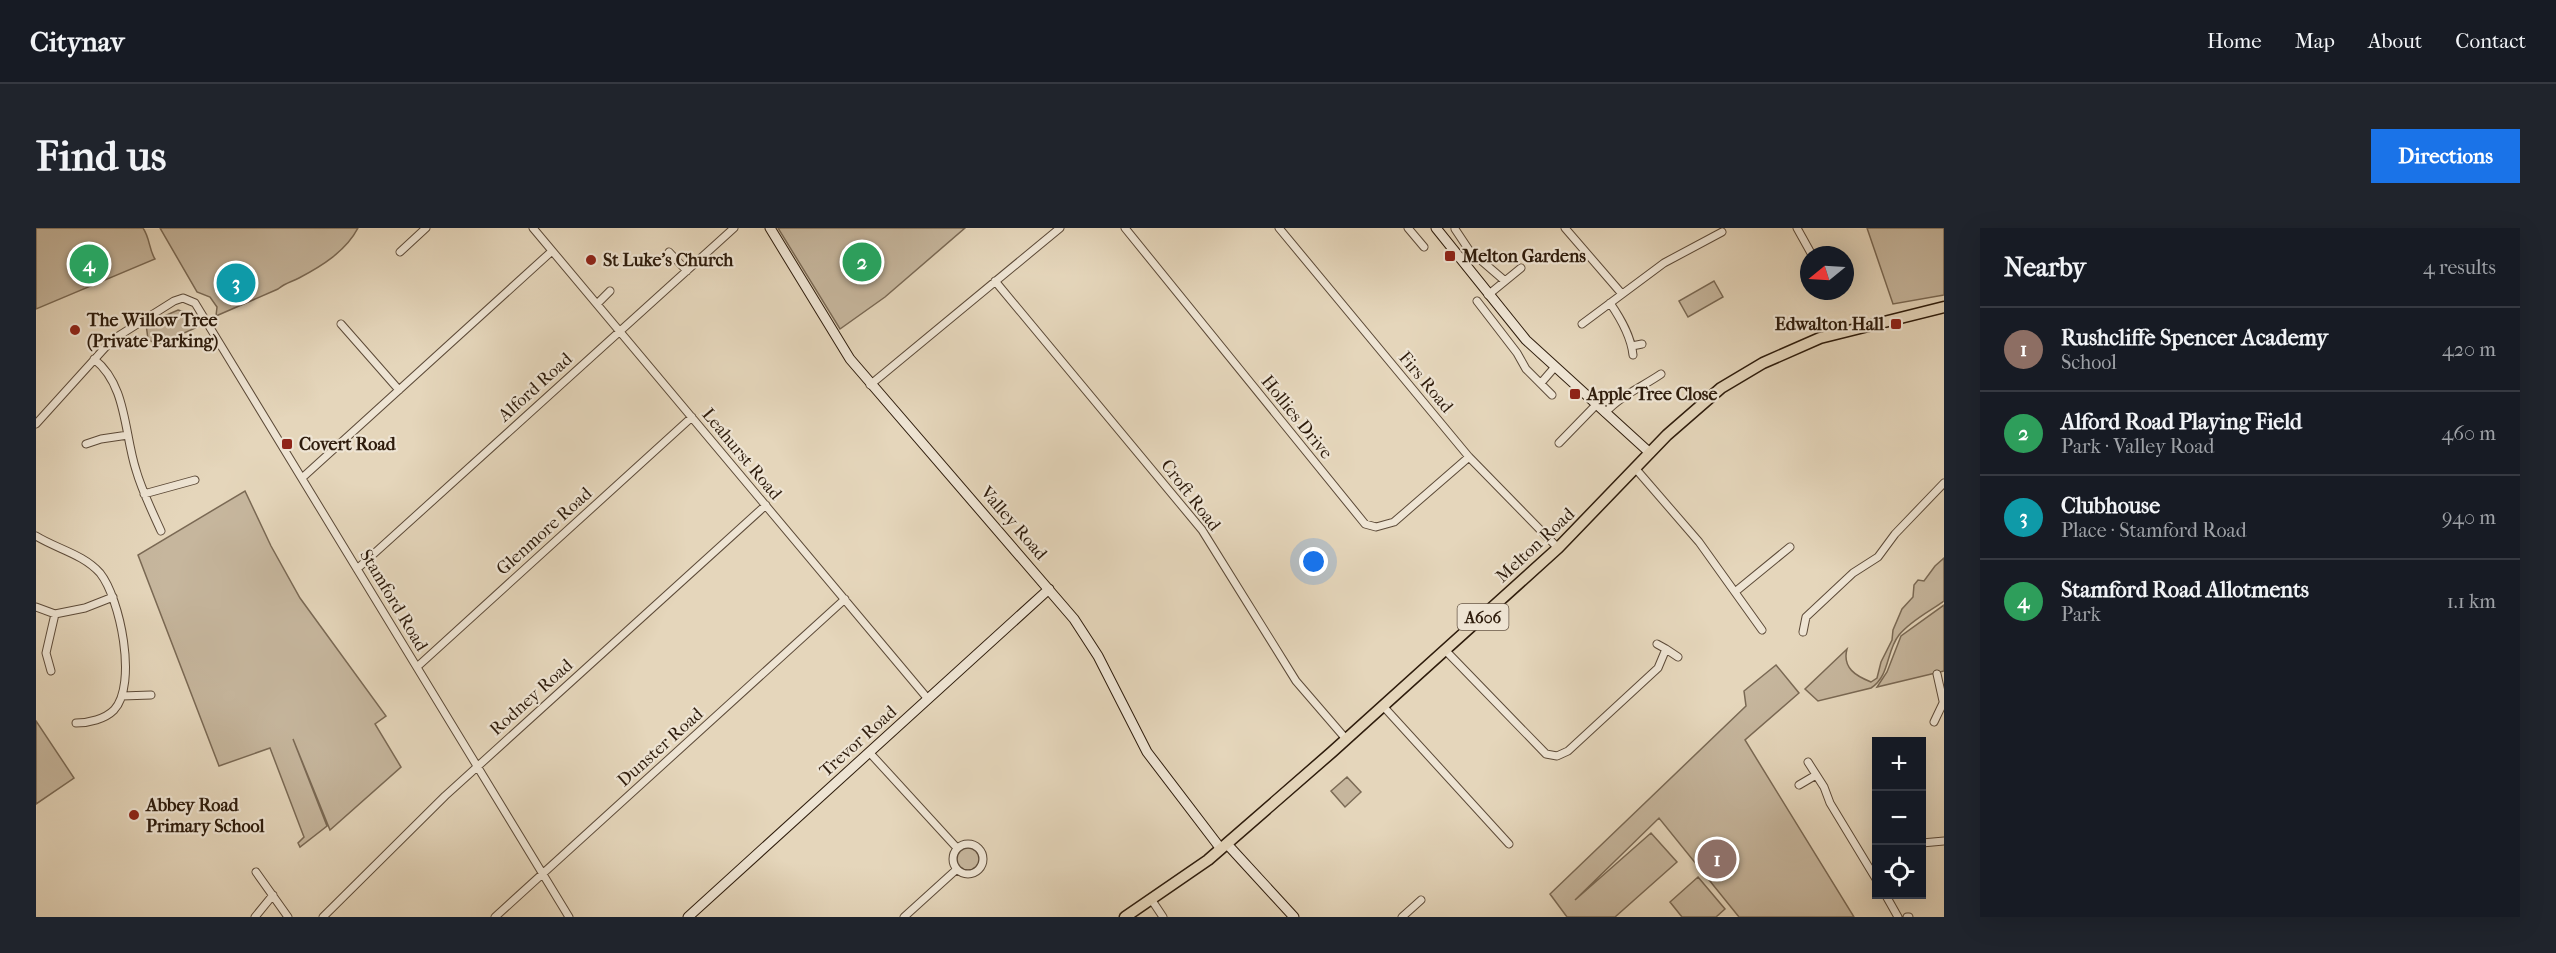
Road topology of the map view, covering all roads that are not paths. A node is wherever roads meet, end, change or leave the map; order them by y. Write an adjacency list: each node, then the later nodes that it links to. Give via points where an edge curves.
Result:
1 (426, 228): 17 (street)
2 (533, 228): 16 (street, Leahurst Road)
3 (734, 228): 20 (street, Alford Road)
4 (770, 228): 40 (street, Valley Road, via 834,336)
5 (1060, 228): 21 (street)
6 (1125, 228): 51 (street, Hollies Drive, via 1365,524 1376,527 1394,522)
7 (1279, 228): 51 (street, Firs Road)
8 (1436, 228): 25 (street)
9 (1565, 228): 24 (street)
10 (1797, 228): 14 (street)
11 (1412, 229): 15 (street)
12 (1455, 229): 22 (street, via 1468,250)
13 (1722, 232): 24 (street, via 1664,262)
14 (1807, 246)
15 (1424, 247)
16 (552, 250): 28 (street, Leahurst Road); 41 (street)
17 (400, 252)
18 (669, 252): 20 (street)
19 (1521, 268): 22 (street)
20 (687, 270): 32 (street, Alford Road)
21 (996, 281): 40 (street); 85 (street, Croft Road, via 1202,530 1296,681)
22 (1505, 281): 25 (street)
23 (610, 291): 28 (street)
24 (1622, 294): 27 (street)
25 (1488, 295): 37 (street)
26 (1477, 301): 39 (street, via 1526,369)
27 (1610, 303): 31 (street); 34 (street)
28 (597, 304): 32 (street, Leahurst Road)
29 (1944, 307): 50 (main road, Melton Road / A606, via 1820,338 1778,356 1705,400)
30 (340, 324): 41 (street)
31 (1582, 324)
32 (620, 331): 45 (street, Leahurst Road); 62 (street, Alford Road)
33 (1642, 344): 34 (street)
34 (1632, 346): 35 (street)
35 (1633, 356)
36 (93, 359): 46 (street); 47 (street, via 114,382); 53 (street, Stamford Road, via 140,321 174,301 191,300)
37 (1554, 368): 39 (street); 43 (street)
38 (1661, 374): 44 (street, via 1620,398)
39 (1541, 383): 42 (street)
40 (870, 384): 63 (street, Valley Road)
41 (399, 390): 53 (street)
42 (1552, 395)
43 (1596, 405): 44 (street); 48 (street)
44 (1605, 413): 50 (street)
45 (692, 417): 57 (street, Leahurst Road); 75 (street, Glenmore Road)
46 (36, 424)
47 (128, 435): 49 (street); 56 (street)
48 (1558, 443)
49 (86, 444)
50 (1650, 453): 52 (main road, Melton Road / A606)
51 (1469, 457): 61 (street, Firs Road)
52 (1635, 468): 61 (main road, Melton Road / A606); 64 (street, via 1699,542)
53 (302, 478): 62 (street, Stamford Road)
54 (195, 480): 56 (street)
55 (1944, 483): 70 (street, via 1878,557 1854,573 1806,617)
56 (144, 494): 58 (street)
57 (766, 505): 66 (street, Leahurst Road); 88 (street, Rodney Road)
58 (161, 531)
59 (36, 536): 65 (street, via 77,555 98,571)
60 (1790, 547): 64 (street)
61 (1557, 548): 73 (main road, Melton Road / A606)
62 (357, 569): 75 (street, Stamford Road)
63 (1049, 589): 80 (street, Trevor Road); 94 (street, Valley Road, via 1098,657 1147,752)
64 (1735, 592): 69 (street)
65 (113, 597): 68 (street); 79 (street, via 122,622 125,649)
66 (845, 599): 80 (street, Leahurst Road); 99 (street, Dunster Road)
67 (36, 607): 68 (street)
68 (55, 614): 76 (street, via 46,653)
69 (1762, 630)
70 (1803, 632)
71 (1657, 644): 72 (street)
72 (1666, 649): 73 (street, via 1658,668 1568,751 1557,756 1546,754); 74 (street)
73 (1446, 651): 82 (main road, Melton Road / A606)
74 (1678, 657)
75 (417, 667): 88 (street, Stamford Road)
76 (51, 670)
77 (1936, 674): 81 (street)
78 (151, 695): 79 (street)
79 (122, 696): 84 (street, via 115,709 102,718)
80 (928, 699): 86 (street, Trevor Road)
81 (1943, 701): 83 (street)
82 (1383, 706): 85 (main road, Melton Road / A606); 93 (street)
83 (1934, 722)
84 (76, 723)
85 (1346, 739): 94 (main road, Melton Road / A606)
86 (869, 752): 95 (street); 109 (street, Trevor Road)
87 (1808, 762): 89 (street)
88 (477, 766): 99 (street, Stamford Road); 106 (street, Rodney Road)
89 (1816, 775): 90 (street); 96 (street)
90 (1799, 785)
91 (1944, 841): 92 (street)
92 (1926, 843)
93 (1509, 844)
94 (1224, 847): 101 (main road, Melton Road / A606); 113 (street, Valley Road)
95 (957, 848): 97 (street, via 953,856); 97 (street, via 975,845 983,857 974,872)
96 (1872, 866)
97 (957, 869): 110 (street)
98 (256, 872): 100 (street)
99 (543, 873): 107 (street, Dunster Road); 108 (street, Stamford Road)
100 (273, 895): 104 (street); 105 (street)
101 (1151, 899): 111 (main road, Melton Road / A606); 112 (street)
102 (1888, 899): 115 (street)
103 (1421, 900): 114 (street)
104 (255, 917)
105 (288, 917)
106 (322, 917)
107 (495, 917)
108 (569, 917)
109 (688, 917)
110 (904, 917)
111 (1125, 917)
112 (1163, 917)
113 (1294, 917)
114 (1402, 917)
115 (1898, 917)

